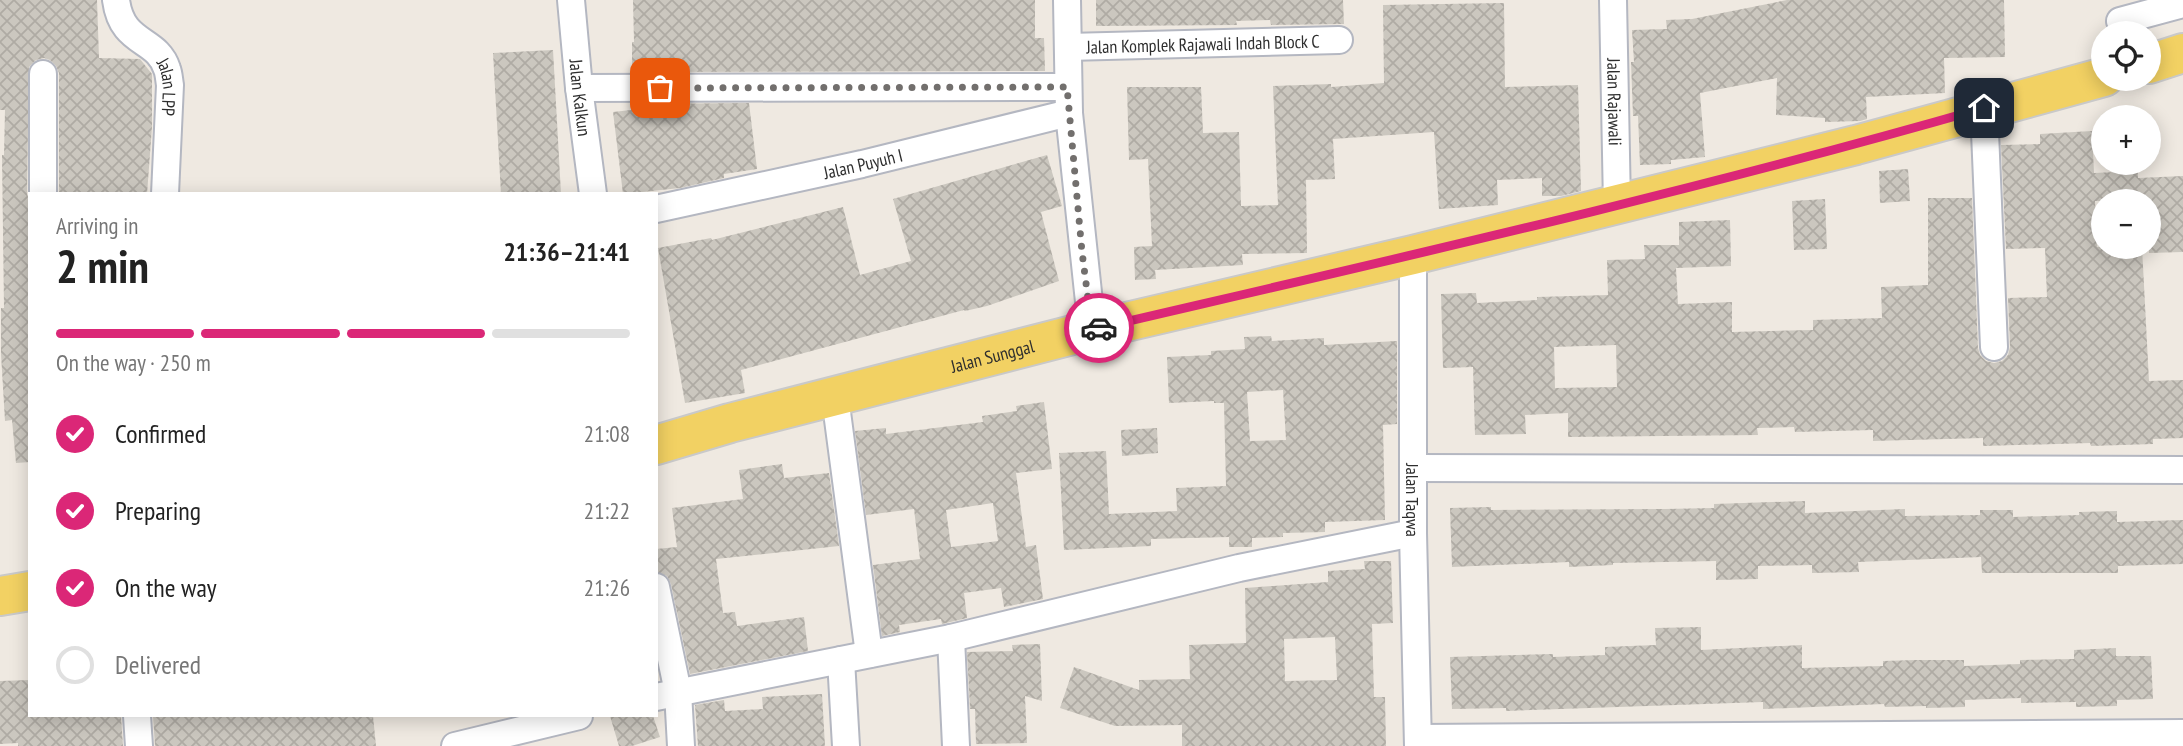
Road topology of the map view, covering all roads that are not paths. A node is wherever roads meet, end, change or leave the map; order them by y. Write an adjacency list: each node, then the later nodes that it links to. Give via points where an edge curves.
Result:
1 (116, 0): 17 (street, Jalan LPP, via 122,24 159,53 167,68)
2 (571, 0): 13 (street, Jalan Kalkun)
3 (1067, 0): 8 (street)
4 (1613, 0): 19 (street, Jalan Rajawali)
5 (2183, 4): 6 (street)
6 (2119, 18)
7 (1339, 40): 8 (street, Jalan Komplek Rajawali Indah Block C)
8 (1068, 47): 14 (street)
9 (2183, 54): 10 (main road)
10 (2161, 60)
11 (43, 74): 16 (street)
12 (2091, 79): 15 (main road, Jalan Sunggal)
13 (579, 88): 14 (street); 18 (street, Jalan Kalkun)
14 (1068, 100): 20 (street, Jalan Puyuh I, via 862,164); 22 (street)
15 (1984, 108): 19 (main road, Jalan Sunggal); 23 (street)
16 (43, 192)
17 (165, 192)
18 (593, 192)
19 (1617, 205): 21 (main road, Jalan Sunggal)
20 (658, 209)
21 (1413, 255): 22 (main road, Jalan Sunggal); 26 (street, Jalan Taqwa)
22 (1092, 330): 24 (main road, Jalan Sunggal)
23 (1994, 348)
24 (835, 397): 25 (main road, Jalan Sunggal); 33 (street)
25 (658, 443)
26 (1413, 468): 27 (street); 28 (street, Jalan Taqwa)
27 (2183, 470)
28 (1413, 533): 32 (street, via 1239,568); 39 (street, Jalan Taqwa)
29 (28, 592): 30 (main road)
30 (0, 596)
31 (658, 606): 35 (street)
32 (951, 638): 33 (street); 44 (street)
33 (869, 654): 34 (street)
34 (841, 660): 35 (street); 43 (street)
35 (667, 694): 42 (street)
36 (137, 717): 40 (street)
37 (575, 717): 41 (street)
38 (2183, 733): 39 (street)
39 (1418, 742)
40 (139, 746)
41 (455, 746)
42 (681, 746)
43 (846, 746)
44 (956, 746)

